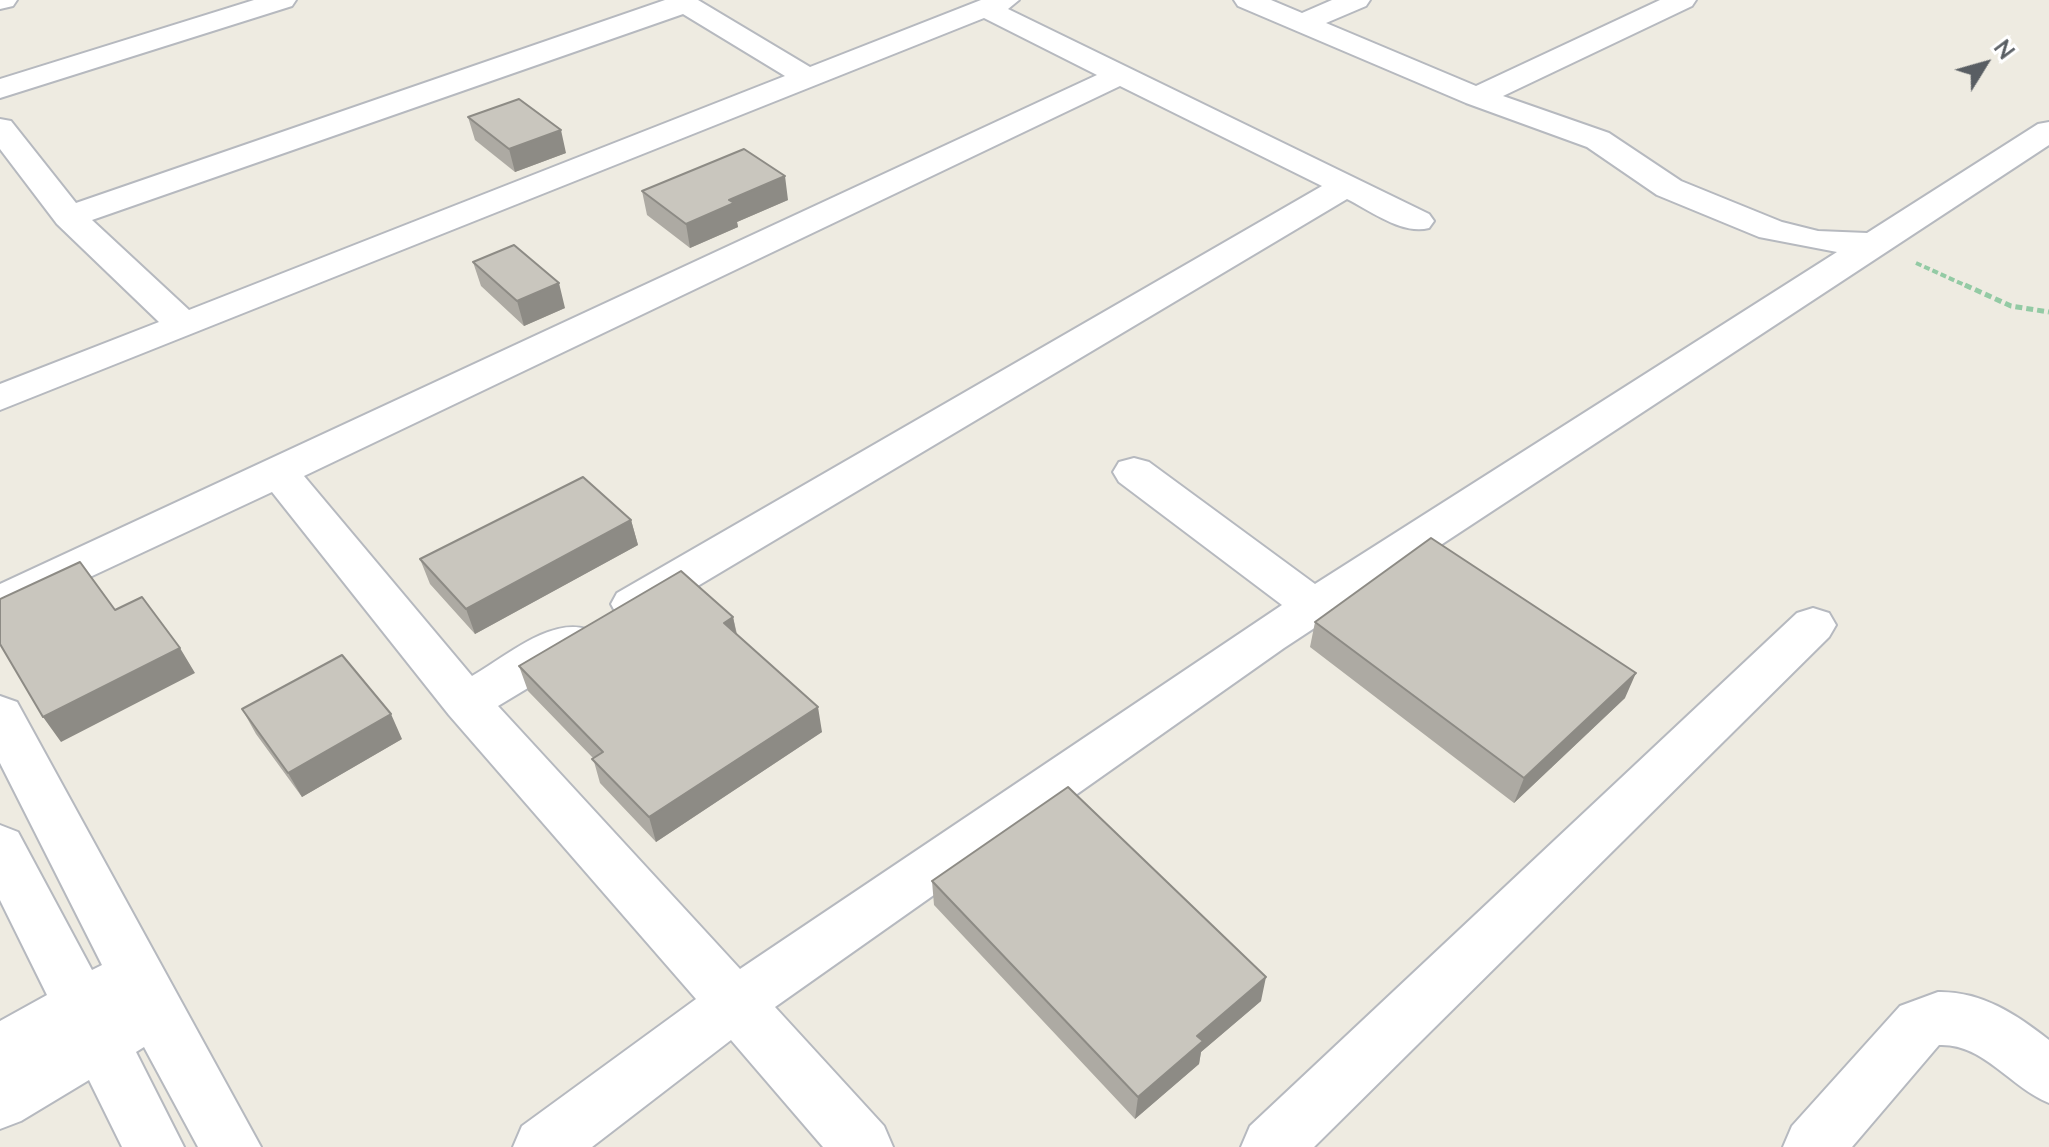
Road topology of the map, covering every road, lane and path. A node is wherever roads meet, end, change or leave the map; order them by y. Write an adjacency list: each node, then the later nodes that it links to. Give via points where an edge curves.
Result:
1 (282, 0): 10 (street)
2 (1248, 0): 7 (street)
3 (1356, 0): 7 (street)
4 (1682, 0): 11 (street)
5 (682, 2): 9 (street); 15 (street)
6 (978, 5): 8 (street); 9 (street)
7 (1301, 23): 11 (street)
8 (1120, 75): 14 (street); 22 (street)
9 (807, 77): 19 (street)
10 (0, 89)
11 (1477, 97): 17 (street, via 1598,140 1669,188 1771,230 1818,241)
12 (0, 128): 15 (street)
13 (2049, 131): 17 (street)
14 (1346, 186): 16 (street); 26 (street)
15 (69, 217): 19 (street)
16 (1417, 221)
17 (1875, 244): 18 (path, via 2011,306); 24 (street)
18 (2049, 312)
19 (182, 324): 20 (street)
20 (0, 398)
21 (1134, 472): 24 (street)
22 (279, 473): 23 (street); 26 (street)
23 (0, 603)
24 (1314, 606): 30 (street)
25 (1813, 625): 39 (street)
26 (466, 702): 30 (street)
27 (0, 715): 29 (street)
28 (0, 847): 31 (street)
29 (145, 992): 31 (street); 36 (street)
30 (733, 1005): 37 (street); 38 (street)
31 (89, 1025): 32 (street); 34 (street); 35 (street)
32 (0, 1052)
33 (2049, 1075): 40 (street, via 1976,1022 1937,1016 1920,1025)
34 (0, 1101)
35 (154, 1147)
36 (231, 1147)
37 (543, 1147)
38 (863, 1147)
39 (1271, 1147)
40 (1813, 1147)

